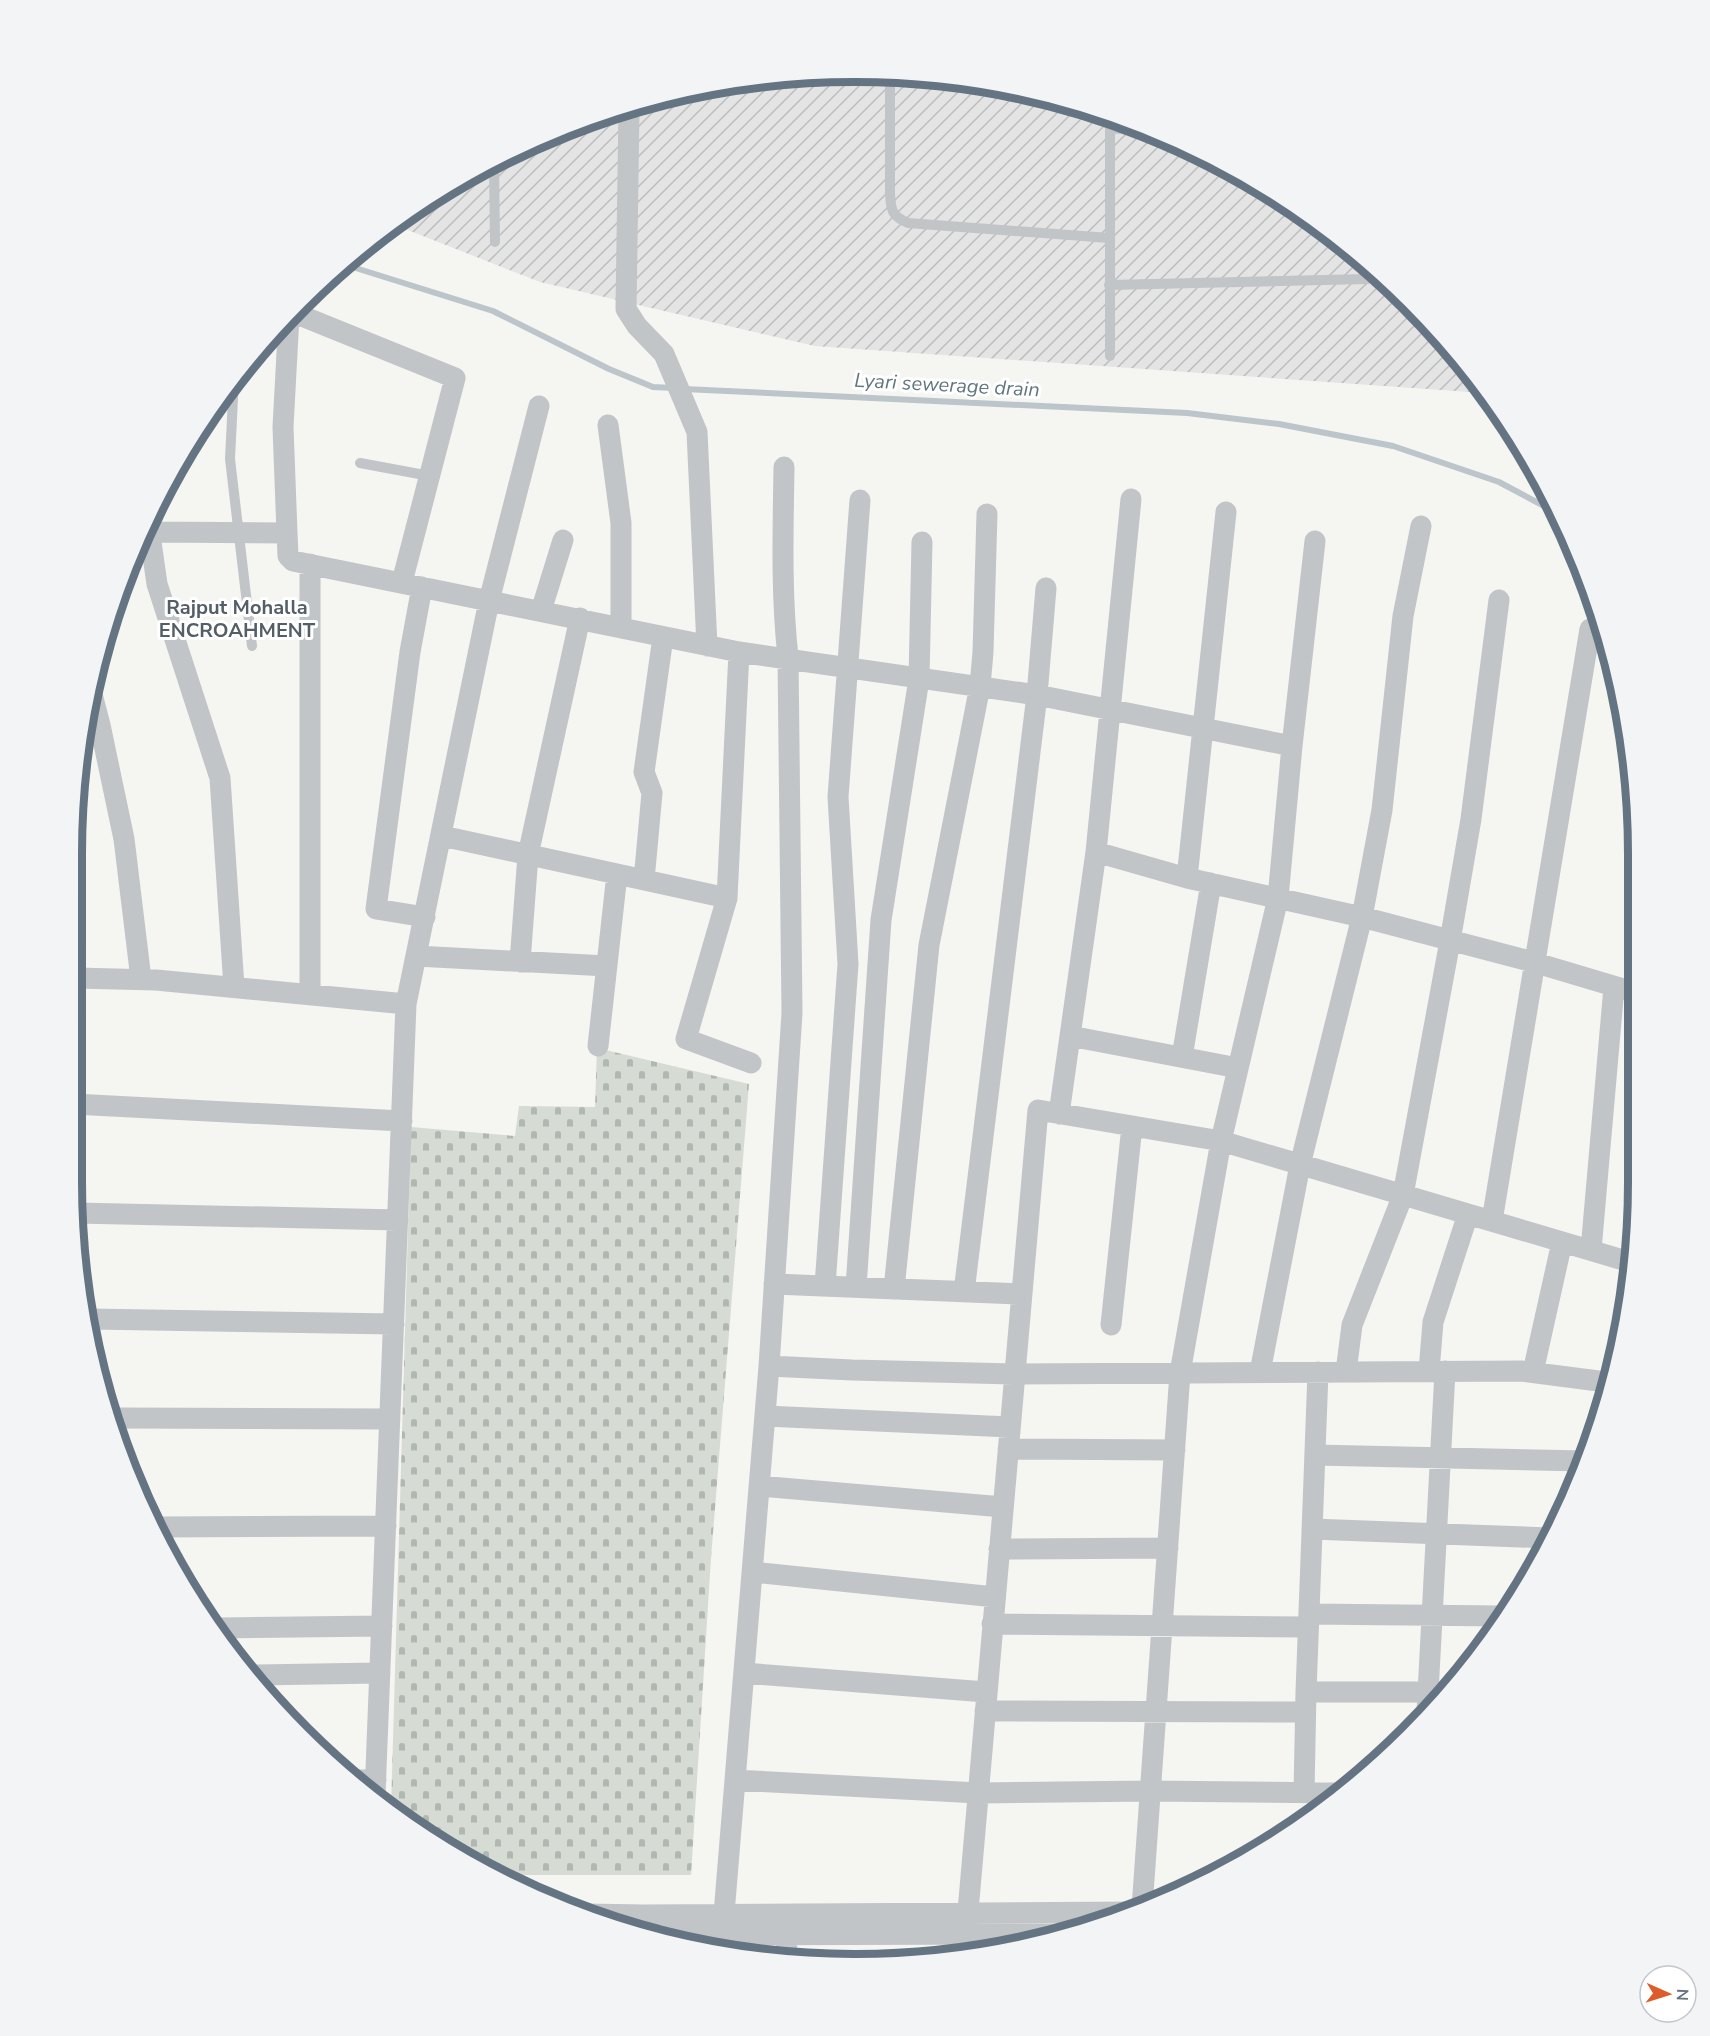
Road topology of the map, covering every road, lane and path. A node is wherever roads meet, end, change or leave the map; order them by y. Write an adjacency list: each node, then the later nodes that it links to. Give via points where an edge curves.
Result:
1 (891, 83): 5 (lane, via 890,194 891,209 898,218 908,223)
2 (629, 117): 41 (street, via 626,309 664,354 697,432)
3 (1111, 126): 5 (lane)
4 (494, 172): 6 (lane)
5 (1109, 238): 8 (lane)
6 (495, 242)
7 (1366, 279): 8 (lane)
8 (1109, 285): 11 (lane)
9 (302, 316): 17 (street, via 455,378)
10 (288, 331): 25 (street, via 283,428)
11 (1110, 356)
12 (233, 398): 24 (lane, via 230,459)
13 (539, 406): 34 (street)
14 (608, 425): 37 (street, via 621,523)
15 (360, 463): 17 (lane)
16 (784, 467): 43 (street, via 782,542)
17 (430, 476): 31 (street)
18 (1131, 499): 48 (street)
19 (860, 500): 44 (street)
20 (1226, 512): 50 (street)
21 (987, 514): 46 (street)
22 (1421, 526): 62 (street, via 1403,616 1382,810)
23 (155, 527): 24 (street)
24 (238, 531): 25 (street); 40 (lane)
25 (287, 532): 30 (street, via 290,559)
26 (151, 538): 70 (street, via 157,584 220,778)
27 (563, 540): 35 (street)
28 (1316, 540): 51 (street)
29 (922, 542): 45 (street)
30 (310, 564): 31 (street); 73 (street)
31 (412, 585): 34 (street); 61 (street, via 410,652 376,909)
32 (1046, 588): 47 (street)
33 (1499, 600): 63 (street, via 1471,819)
34 (489, 601): 35 (street); 52 (street)
35 (541, 611): 36 (street)
36 (580, 618): 37 (street); 54 (street)
37 (621, 627): 39 (street)
38 (1590, 629): 66 (street)
39 (663, 637): 41 (street); 57 (street, via 644,772 652,793)
40 (252, 646)
41 (707, 646): 42 (street)
42 (739, 652): 43 (street); 59 (street)
43 (788, 657): 44 (street); 94 (street, via 792,1013)
44 (847, 666): 45 (street); 95 (street, via 838,797 848,964)
45 (919, 679): 46 (street); 96 (street, via 881,920)
46 (980, 686): 47 (street); 97 (street, via 929,945)
47 (1037, 695): 48 (street); 98 (street)
48 (1110, 709): 50 (street); 53 (street)
49 (96, 710): 69 (street, via 124,839)
50 (1203, 729): 51 (street); 56 (street)
51 (1292, 746): 60 (street)
52 (442, 836): 54 (street); 61 (street)
53 (1096, 852): 56 (street); 75 (street)
54 (528, 855): 55 (street); 65 (street)
55 (617, 874): 57 (street); 67 (street)
56 (1186, 878): 58 (street)
57 (644, 880): 59 (street)
58 (1211, 883): 60 (street); 77 (street)
59 (727, 898): 78 (street, via 686,1039)
60 (1278, 898): 62 (street); 79 (street)
61 (425, 917): 64 (street)
62 (1362, 917): 63 (street); 85 (street)
63 (1450, 941): 66 (street); 86 (street)
64 (416, 956): 65 (street); 74 (street)
65 (520, 962): 67 (street)
66 (1533, 962): 71 (street); 90 (street)
67 (607, 966): 76 (street)
68 (82, 978): 69 (street)
69 (141, 979): 70 (street)
70 (234, 987): 73 (street)
71 (1614, 987): 72 (street); 92 (street)
72 (1628, 991)
73 (310, 994): 74 (street)
74 (406, 1004): 82 (street)
75 (1070, 1036): 77 (street); 81 (street)
76 (598, 1046)
77 (1182, 1057): 79 (street)
78 (751, 1063)
79 (1238, 1068): 84 (street)
80 (82, 1104): 82 (street)
81 (1059, 1114): 83 (street); 99 (street, via 1038,1110)
82 (402, 1121): 89 (street)
83 (1132, 1126): 84 (street); 102 (street)
84 (1221, 1141): 85 (street); 109 (street)
85 (1300, 1165): 86 (street); 105 (street)
86 (1403, 1195): 88 (street); 107 (street, via 1352,1325)
87 (83, 1213): 89 (street)
88 (1468, 1214): 90 (street); 104 (street, via 1433,1322)
89 (398, 1220): 101 (street)
90 (1492, 1221): 91 (street)
91 (1562, 1242): 92 (street); 108 (street)
92 (1591, 1250): 93 (street)
93 (1623, 1260)
94 (774, 1284): 95 (street); 103 (street)
95 (825, 1286): 96 (street)
96 (856, 1287): 97 (street)
97 (894, 1289): 98 (street)
98 (964, 1292): 99 (street)
99 (1022, 1294): 110 (street)
100 (95, 1319): 101 (street)
101 (394, 1324): 114 (street)
102 (1110, 1324)
103 (769, 1366): 110 (street); 112 (street)
104 (1437, 1371): 107 (street); 108 (street); 119 (street)
105 (1260, 1372): 106 (street); 109 (street)
106 (1318, 1372): 107 (street); 118 (street)
107 (1346, 1372)
108 (1533, 1372): 111 (street)
109 (1180, 1373): 110 (street); 117 (street)
110 (1014, 1374): 115 (street)
111 (1601, 1381)
112 (765, 1416): 115 (street); 121 (street)
113 (120, 1418): 114 (street)
114 (390, 1419): 123 (street)
115 (1010, 1427): 116 (street)
116 (1008, 1449): 117 (street); 122 (street)
117 (1175, 1450): 128 (street)
118 (1315, 1455): 119 (street); 125 (street)
119 (1441, 1458): 120 (street); 126 (street)
120 (1575, 1461)
121 (759, 1486): 122 (street); 130 (street)
122 (1003, 1507): 129 (street)
123 (386, 1526): 124 (street); 136 (street)
124 (164, 1527)
125 (1312, 1529): 126 (street); 134 (street)
126 (1437, 1535): 127 (street); 132 (street)
127 (1540, 1538)
128 (1168, 1548): 129 (street); 137 (street)
129 (999, 1549): 131 (street)
130 (752, 1572): 131 (street); 140 (street)
131 (995, 1597): 135 (street)
132 (1432, 1615): 133 (street); 134 (street); 142 (street)
133 (1493, 1616)
134 (1308, 1620): 137 (street); 145 (street)
135 (992, 1624): 137 (street); 144 (street)
136 (382, 1626): 138 (street); 139 (street)
137 (1162, 1626): 146 (street)
138 (226, 1628)
139 (380, 1673): 141 (street); 148 (street)
140 (744, 1673): 144 (street); 147 (street)
141 (262, 1675)
142 (1434, 1692)
143 (1427, 1699): 145 (street)
144 (986, 1702): 146 (street); 151 (street)
145 (1306, 1702): 146 (street); 150 (street)
146 (1156, 1712): 149 (street)
147 (735, 1780): 151 (street); 155 (street)
148 (369, 1781)
149 (1150, 1791): 150 (street); 151 (street); 153 (street)
150 (1304, 1792): 152 (street)
151 (978, 1793): 154 (street)
152 (1327, 1793)
153 (1143, 1898)
154 (967, 1913): 156 (street); 157 (street); 161 (street)
155 (724, 1914): 156 (street); 159 (street)
156 (786, 1914): 163 (street)
157 (1090, 1917)
158 (636, 1921): 159 (street)
159 (694, 1930): 160 (street); 163 (street)
160 (679, 1933)
161 (966, 1934): 162 (street); 163 (street)
162 (1026, 1934)
163 (786, 1936): 164 (street)
164 (787, 1950)

